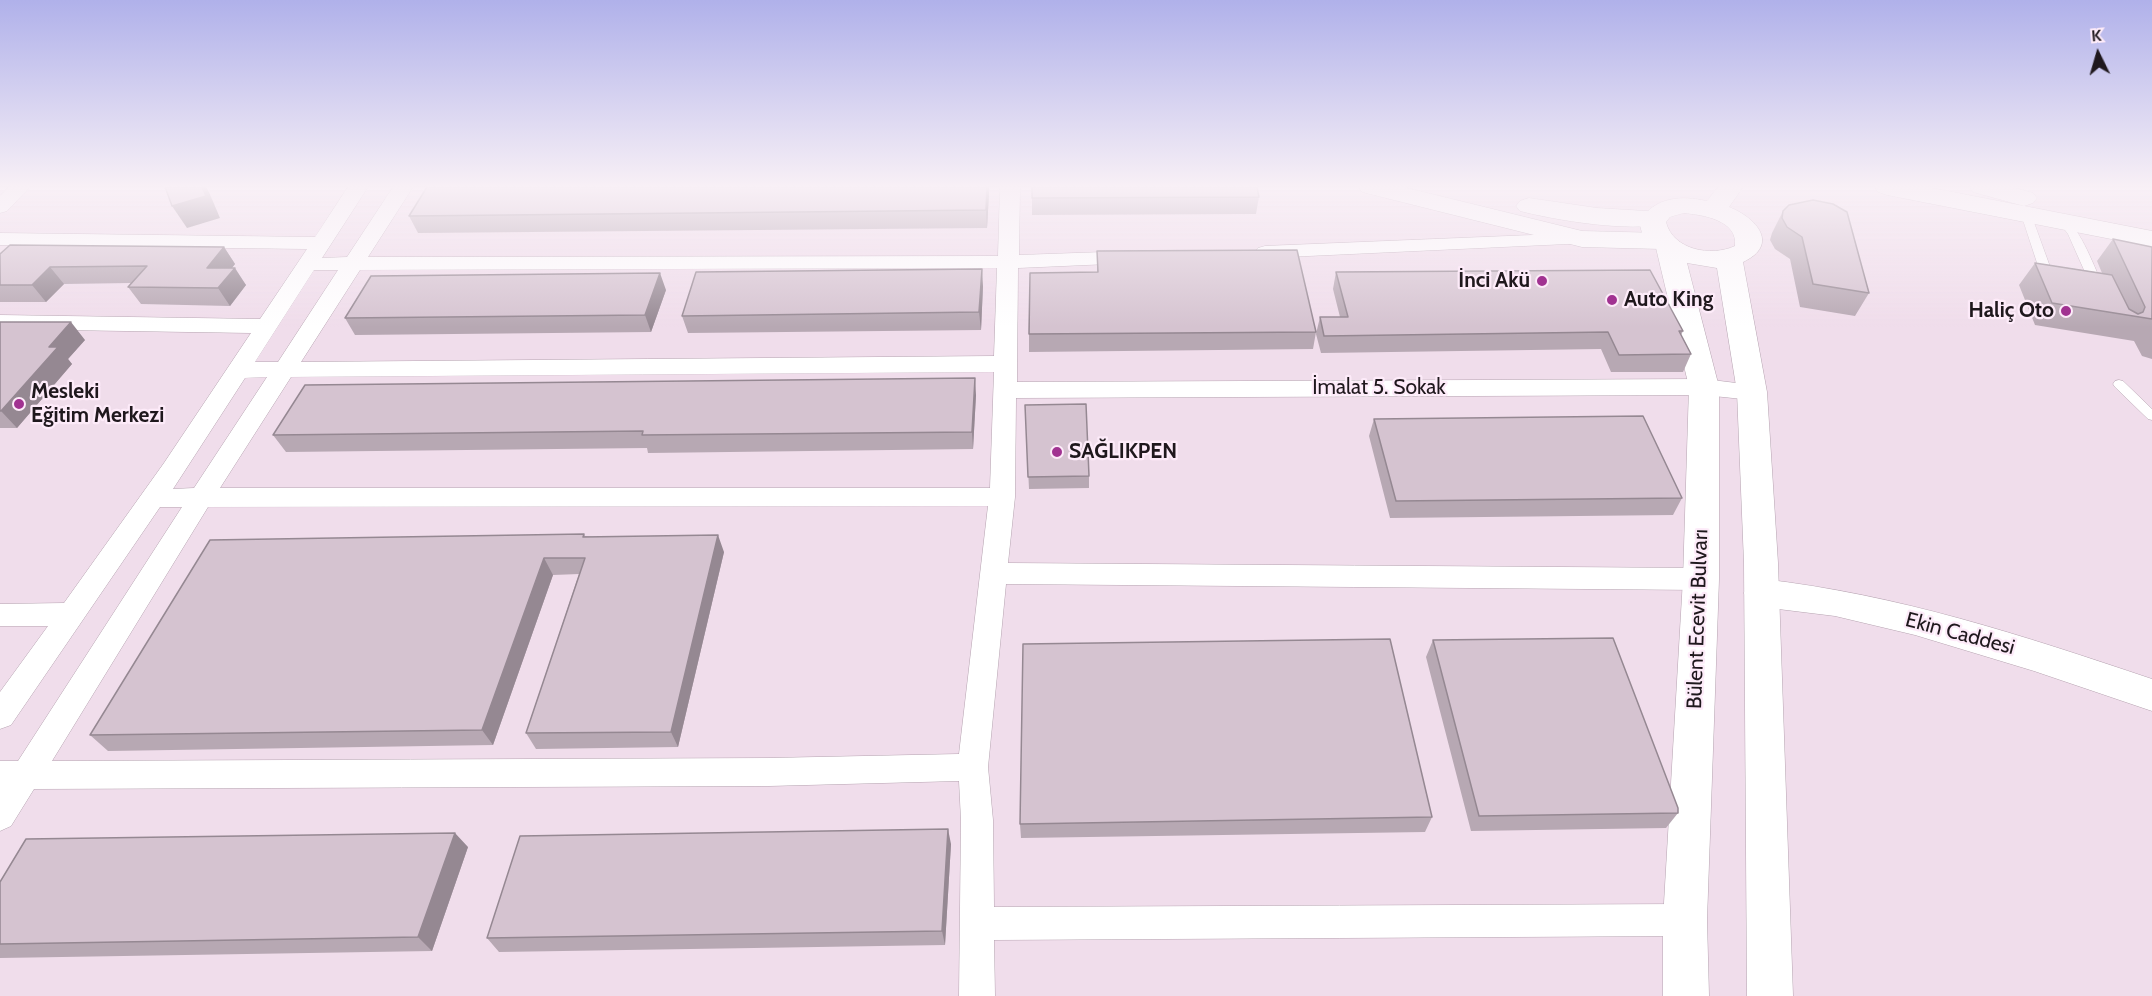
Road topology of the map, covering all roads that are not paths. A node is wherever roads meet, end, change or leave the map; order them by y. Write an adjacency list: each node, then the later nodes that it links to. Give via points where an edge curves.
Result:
1 (327, 233): 14 (street)
2 (374, 233): 20 (street)
3 (1009, 233): 18 (street)
4 (1560, 233): 12 (main road)
5 (1656, 233): 10 (main road)
6 (1748, 233): 17 (main road, via 1748,250)
7 (2034, 233): 21 (lane)
8 (2073, 233): 22 (lane)
9 (2123, 233): 13 (main road)
10 (1661, 235): 12 (main road); 17 (main road, via 1698,258); 29 (main road, Bülent Ecevit Bulvarı)
11 (0, 239): 14 (street)
12 (1582, 239): 15 (street)
13 (2152, 239)
14 (321, 243): 19 (street)
15 (1248, 252)
16 (1152, 256): 18 (street)
17 (1729, 259): 30 (main road)
18 (1009, 262): 20 (street); 27 (street)
19 (308, 264): 20 (street); 24 (street)
20 (353, 266): 25 (street)
21 (2047, 275)
22 (2103, 298)
23 (0, 322): 24 (street)
24 (267, 326): 26 (street)
25 (284, 369): 26 (street, İmalat 5. Sokak); 27 (street, İmalat 5. Sokak); 34 (street)
26 (238, 370): 33 (street)
27 (1006, 377): 29 (street, İmalat 5. Sokak); 32 (street)
28 (2119, 384): 31 (lane)
29 (1704, 387): 30 (street, İmalat 5. Sokak); 36 (main road, Bülent Ecevit Bulvarı)
30 (1752, 392): 37 (main road)
31 (2152, 416)
32 (1002, 497): 34 (street); 35 (street)
33 (153, 498): 34 (street); 38 (street)
34 (201, 498): 43 (street)
35 (995, 573): 36 (street); 42 (street)
36 (1701, 579): 45 (main road, Bülent Ecevit Bulvarı)
37 (1762, 593): 40 (main road, Ekin Caddesi, via 1834,602 1926,624 2015,648); 49 (main road)
38 (71, 614): 39 (street); 41 (street)
39 (0, 615)
40 (2152, 695)
41 (0, 716)
42 (973, 767): 43 (street, via 757,772); 46 (street)
43 (14, 775): 44 (street)
44 (0, 816)
45 (1685, 920): 46 (street); 48 (main road, Bülent Ecevit Bulvarı)
46 (977, 924): 47 (street)
47 (976, 996)
48 (1686, 996)
49 (1770, 996)

